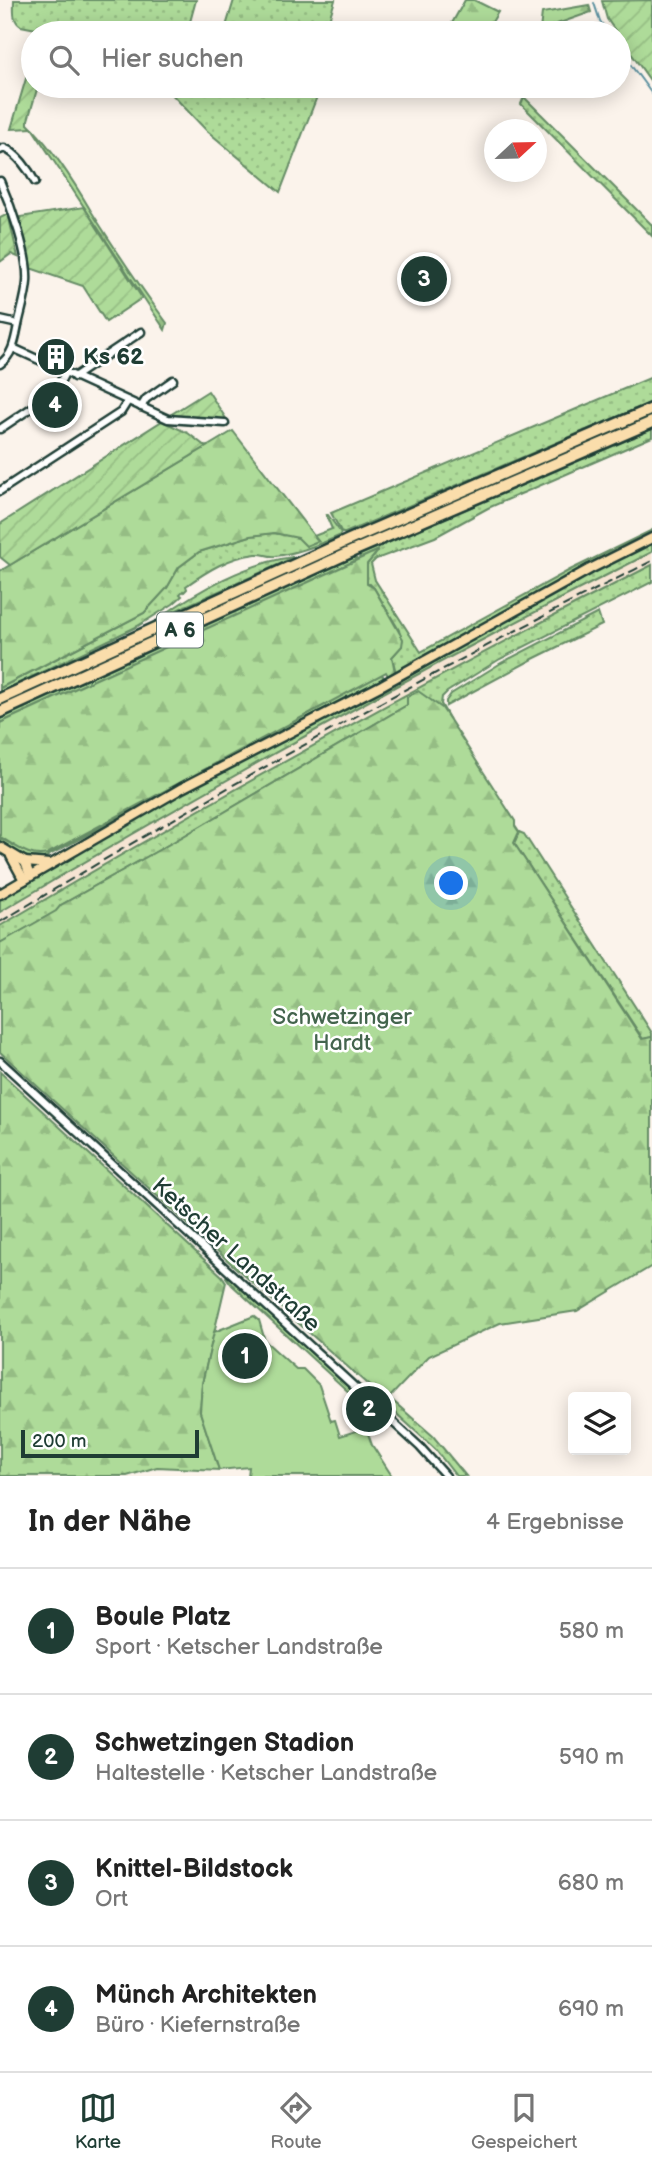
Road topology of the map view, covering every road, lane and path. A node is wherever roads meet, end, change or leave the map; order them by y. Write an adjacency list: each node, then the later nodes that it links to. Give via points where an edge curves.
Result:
1 (0, 150): 2 (street, via 10,150)
2 (35, 183)
3 (1, 184): 5 (street, via 14,212 27,270)
4 (0, 320): 5 (street)
5 (18, 324): 7 (street)
6 (141, 332): 10 (street)
7 (13, 348): 8 (street); 9 (street)
8 (0, 364)
9 (65, 373): 10 (street); 17 (street, via 55,392)
10 (74, 377): 12 (street)
11 (173, 380): 13 (street, via 145,399)
12 (128, 401): 13 (street); 18 (street, via 121,412)
13 (141, 407): 16 (street, via 169,419)
14 (652, 409): 20 (highway, A 6, via 346,541)
15 (652, 422): 21 (highway, A 6, via 353,551)
16 (225, 424)
17 (0, 429)
18 (0, 491)
19 (652, 538): 25 (main road, via 227,764)
20 (0, 699)
21 (0, 712)
22 (0, 847): 23 (main road)
23 (10, 853): 24 (main road); 26 (main road)
24 (25, 862): 25 (main road); 26 (main road)
25 (50, 864): 26 (main road)
26 (27, 878): 27 (main road)
27 (0, 894)
28 (0, 1061): 29 (street, Ketscher Landstraße)
29 (446, 1476)

